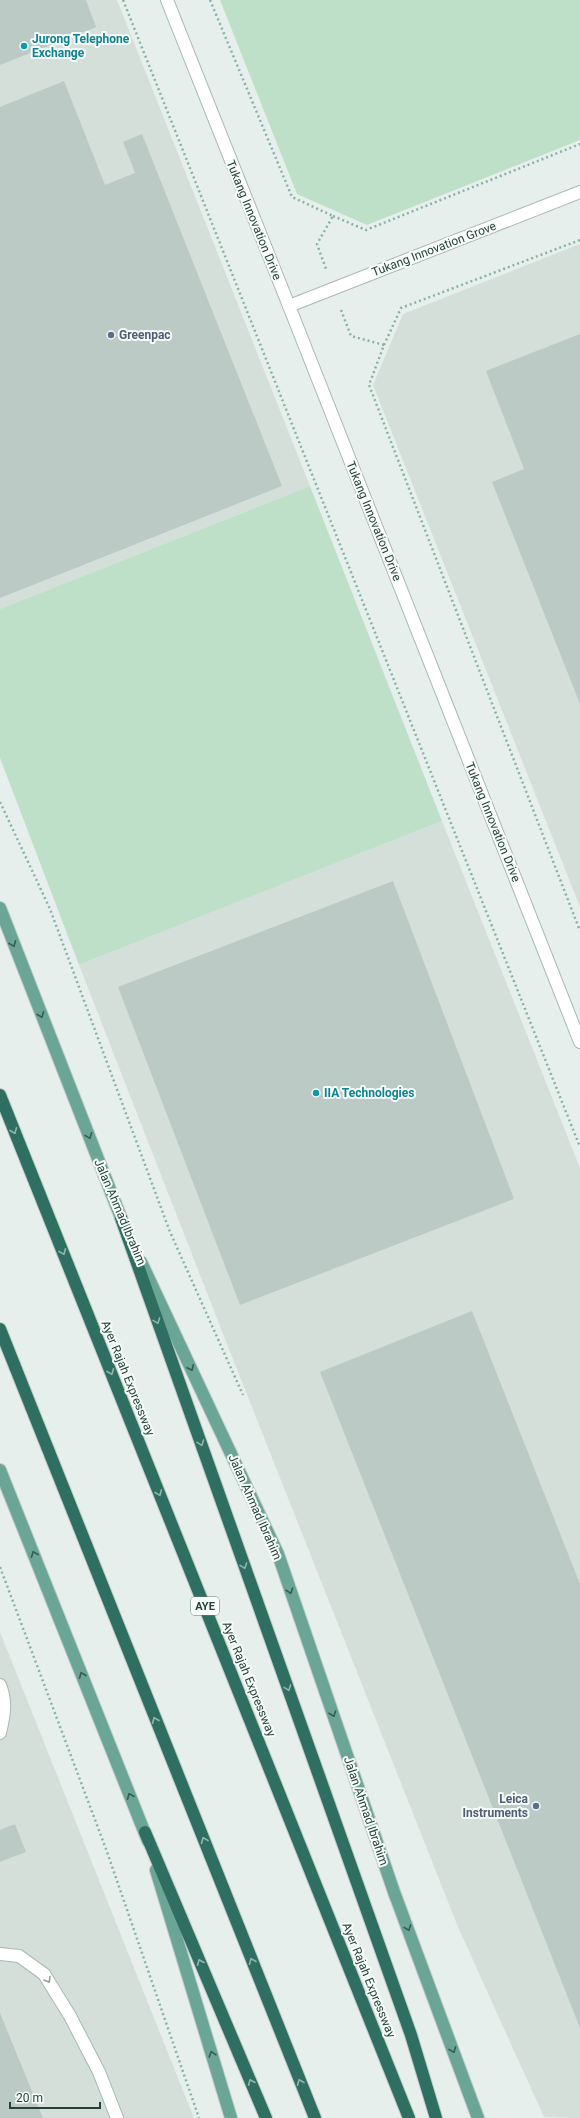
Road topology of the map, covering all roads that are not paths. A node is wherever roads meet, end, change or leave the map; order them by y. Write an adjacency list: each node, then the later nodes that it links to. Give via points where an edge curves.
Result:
1 (167, 0): 3 (street, Tukang Innovation Drive)
2 (580, 192): 3 (street, Tukang Innovation Grove)
3 (289, 306): 5 (street, Tukang Innovation Drive)
4 (0, 908): 7 (main road, Jalan Ahmad Ibrahim, one-way to 7)
5 (580, 1042)
6 (0, 1095): 18 (highway, Ayer Rajah Expressway / AYE, one-way to 18)
7 (121, 1218): 19 (highway, one-way to 19, via 411,2035); 20 (main road, Jalan Ahmad Ibrahim, one-way to 20, via 278,1554 394,1892)
8 (0, 1329): 17 (highway, one-way to 8)
9 (0, 1470): 12 (main road, one-way to 9)
10 (0, 1685): 11 (street, via 4,1694 5,1713)
11 (0, 1733)
12 (145, 1832): 15 (main road, one-way to 12); 16 (highway, one-way to 12)
13 (0, 1954): 14 (street, one-way to 14, via 19,1956 44,1974 70,2016 99,2072)
14 (117, 2118)
15 (232, 2118)
16 (266, 2118)
17 (315, 2118)
18 (409, 2118)
19 (436, 2118)
20 (478, 2118)

